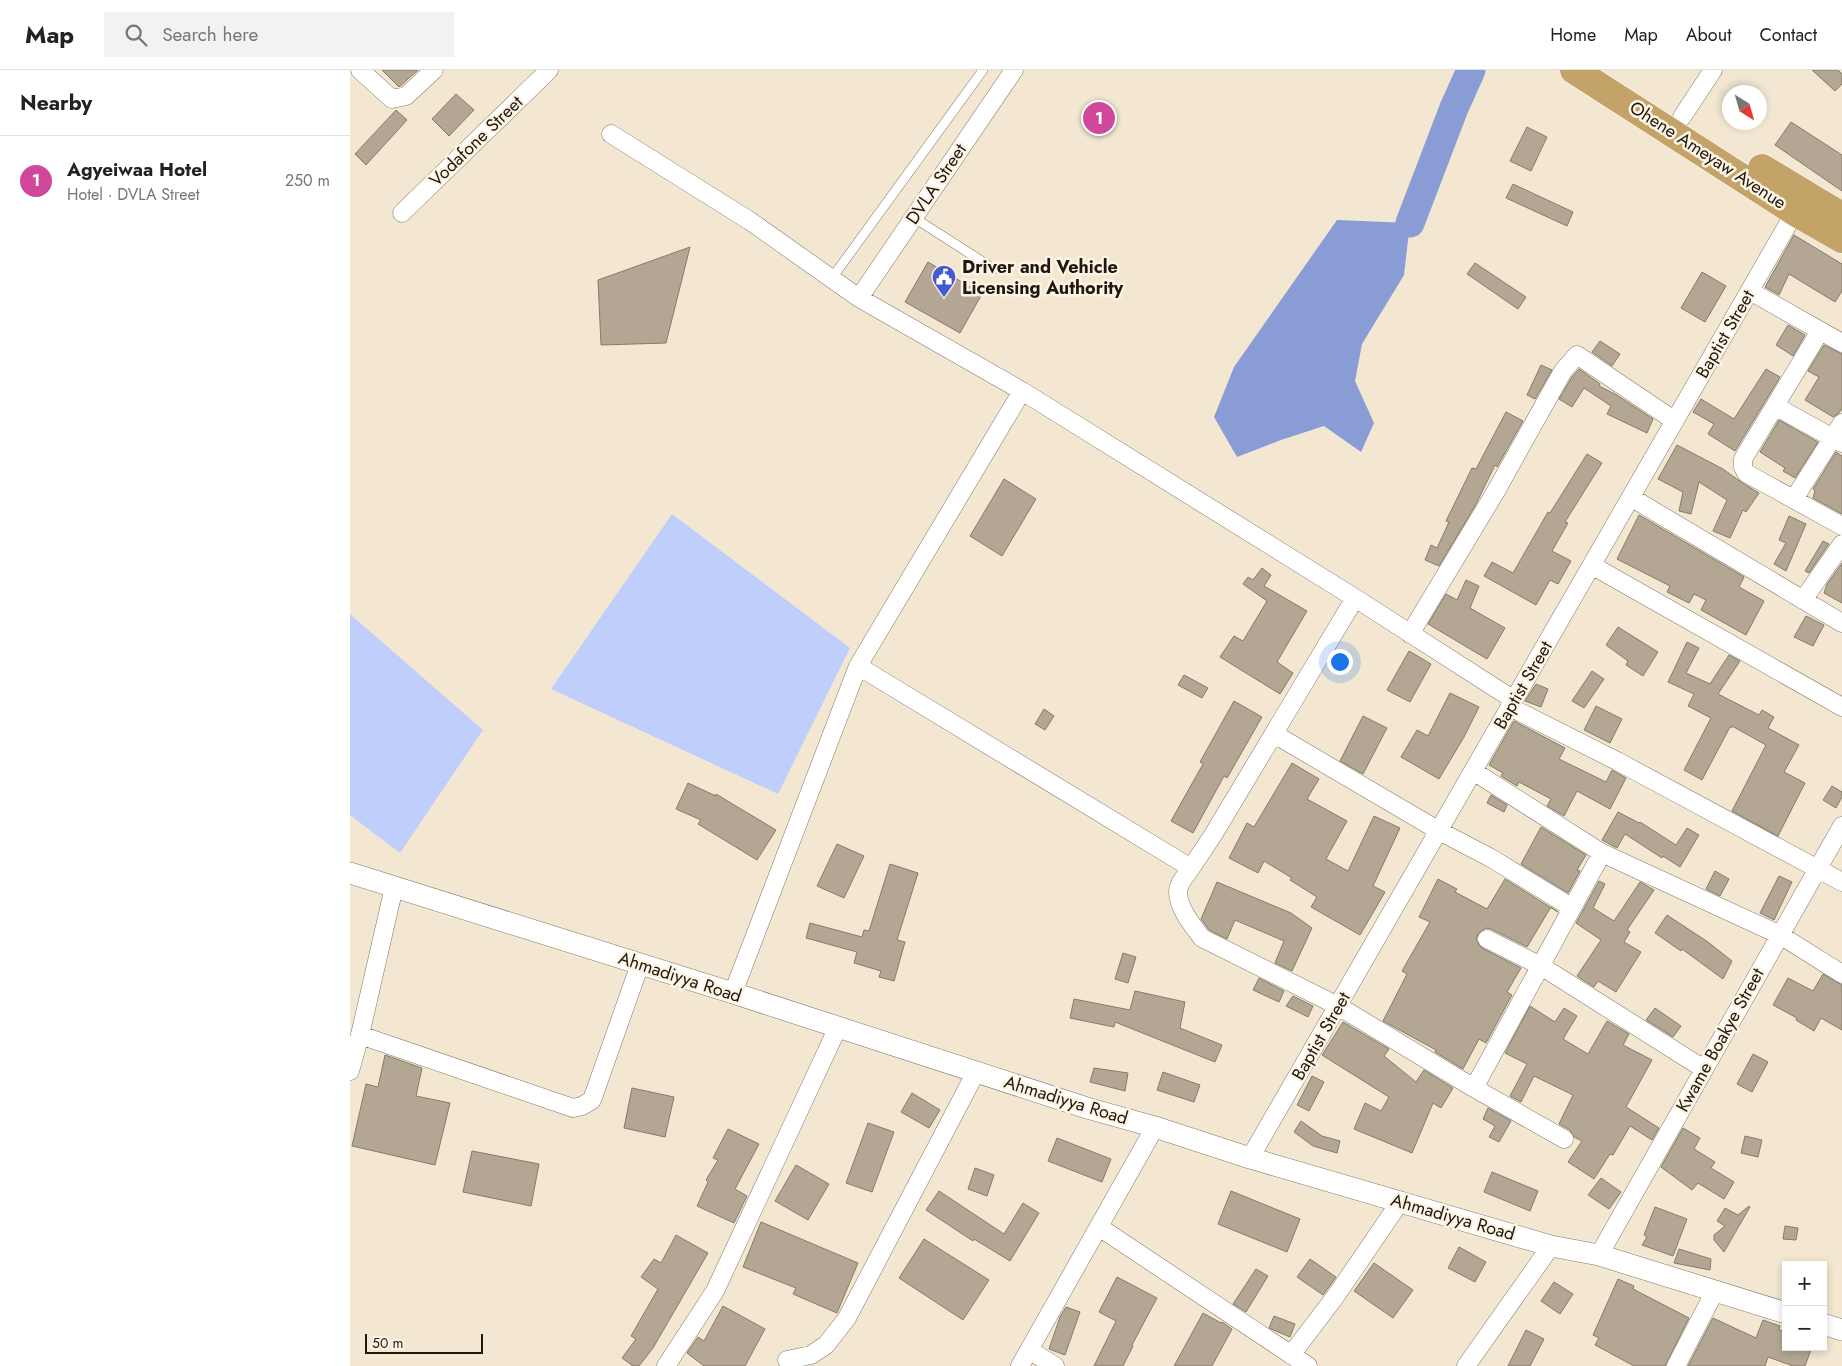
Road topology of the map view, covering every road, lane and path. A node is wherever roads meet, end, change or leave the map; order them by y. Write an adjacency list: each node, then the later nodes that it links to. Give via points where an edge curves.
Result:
1 (360, 70): 2 (street, via 392,98 406,96)
2 (434, 70)
3 (549, 70): 11 (street, Vodafone Street)
4 (983, 70): 16 (lane)
5 (1014, 70): 13 (street, DVLA Street)
6 (1713, 70): 8 (street)
7 (1594, 73): 8 (highway, Ohene Ameyaw Avenue); 10 (highway, Ohene Ameyaw Avenue)
8 (1682, 117): 12 (highway, Ohene Ameyaw Avenue)
9 (611, 134): 16 (street, via 750,220)
10 (1795, 212): 14 (highway, Ohene Ameyaw Avenue); 17 (street, Baptist Street)
11 (402, 213)
12 (1842, 216)
13 (913, 217): 15 (lane); 18 (street, DVLA Street)
14 (1842, 239)
15 (994, 269)
16 (832, 278): 18 (street)
17 (1750, 291): 19 (street); 23 (street, Baptist Street)
18 (859, 298): 21 (street)
19 (1820, 331): 20 (street); 22 (street)
20 (1842, 344)
21 (1022, 391): 31 (street); 35 (street)
22 (1775, 406): 25 (street); 27 (street, via 1743,459 1743,467 1746,472)
23 (1675, 421): 26 (street, Baptist Street); 34 (street, via 1577,355 1563,371)
24 (1842, 423): 25 (street)
25 (1837, 441): 27 (street)
26 (1632, 498): 30 (street, Baptist Street); 32 (street)
27 (1794, 499): 28 (street)
28 (1842, 526)
29 (1842, 544): 32 (street)
30 (1593, 566): 36 (street, Baptist Street); 37 (street)
31 (1355, 598): 34 (street); 38 (street)
32 (1803, 600): 33 (street)
33 (1842, 623)
34 (1410, 634): 36 (street)
35 (858, 666): 43 (street); 54 (street)
36 (1512, 703): 39 (street, Baptist Street); 44 (street)
37 (1842, 707)
38 (1274, 734): 41 (street); 43 (street)
39 (1473, 771): 41 (street, Baptist Street); 42 (street)
40 (1842, 826): 44 (street, Kwame Boakye Street)
41 (1439, 830): 48 (street); 55 (street, Baptist Street)
42 (1602, 853): 48 (street); 49 (street)
43 (1191, 868): 55 (street, via 1178,892 1189,922 1202,938)
44 (1817, 870): 46 (street); 49 (street, Kwame Boakye Street)
45 (350, 873): 47 (street, Ahmadiyya Road)
46 (1842, 882)
47 (394, 886): 51 (street, Ahmadiyya Road); 57 (street)
48 (1571, 907): 52 (street)
49 (1780, 935): 53 (street); 58 (street, Kwame Boakye Street)
50 (1487, 939): 52 (street)
51 (640, 964): 54 (street, Ahmadiyya Road); 57 (street, via 592,1100 582,1106 573,1108)
52 (1541, 966): 58 (street); 61 (street)
53 (1842, 974)
54 (733, 993): 56 (street, Ahmadiyya Road)
55 (1338, 1006): 61 (street); 64 (street, Baptist Street)
56 (838, 1027): 60 (street, Ahmadiyya Road); 77 (street, via 715,1290)
57 (360, 1035): 59 (street)
58 (1704, 1069): 68 (street, Kwame Boakye Street)
59 (350, 1071)
60 (976, 1072): 62 (street, Ahmadiyya Road); 75 (street, via 847,1318 826,1345 811,1355)
61 (1474, 1088): 63 (street)
62 (1155, 1127): 64 (street, Ahmadiyya Road); 66 (street)
63 (1564, 1139)
64 (1250, 1158): 65 (street, Ahmadiyya Road)
65 (1400, 1202): 67 (street, Ahmadiyya Road); 74 (street)
66 (1098, 1226): 73 (street); 74 (street)
67 (1551, 1246): 68 (street, Ahmadiyya Road); 76 (street)
68 (1599, 1255): 69 (street, Ahmadiyya Road)
69 (1715, 1291): 70 (street, Ahmadiyya Road); 81 (street)
70 (1782, 1312)
71 (1827, 1325): 72 (street)
72 (1842, 1330)
73 (1029, 1350): 78 (street); 79 (street)
74 (1291, 1355): 80 (street)
75 (787, 1360)
76 (1468, 1365)
77 (666, 1366)
78 (1020, 1366)
79 (1055, 1366)
80 (1308, 1366)
81 (1676, 1366)

